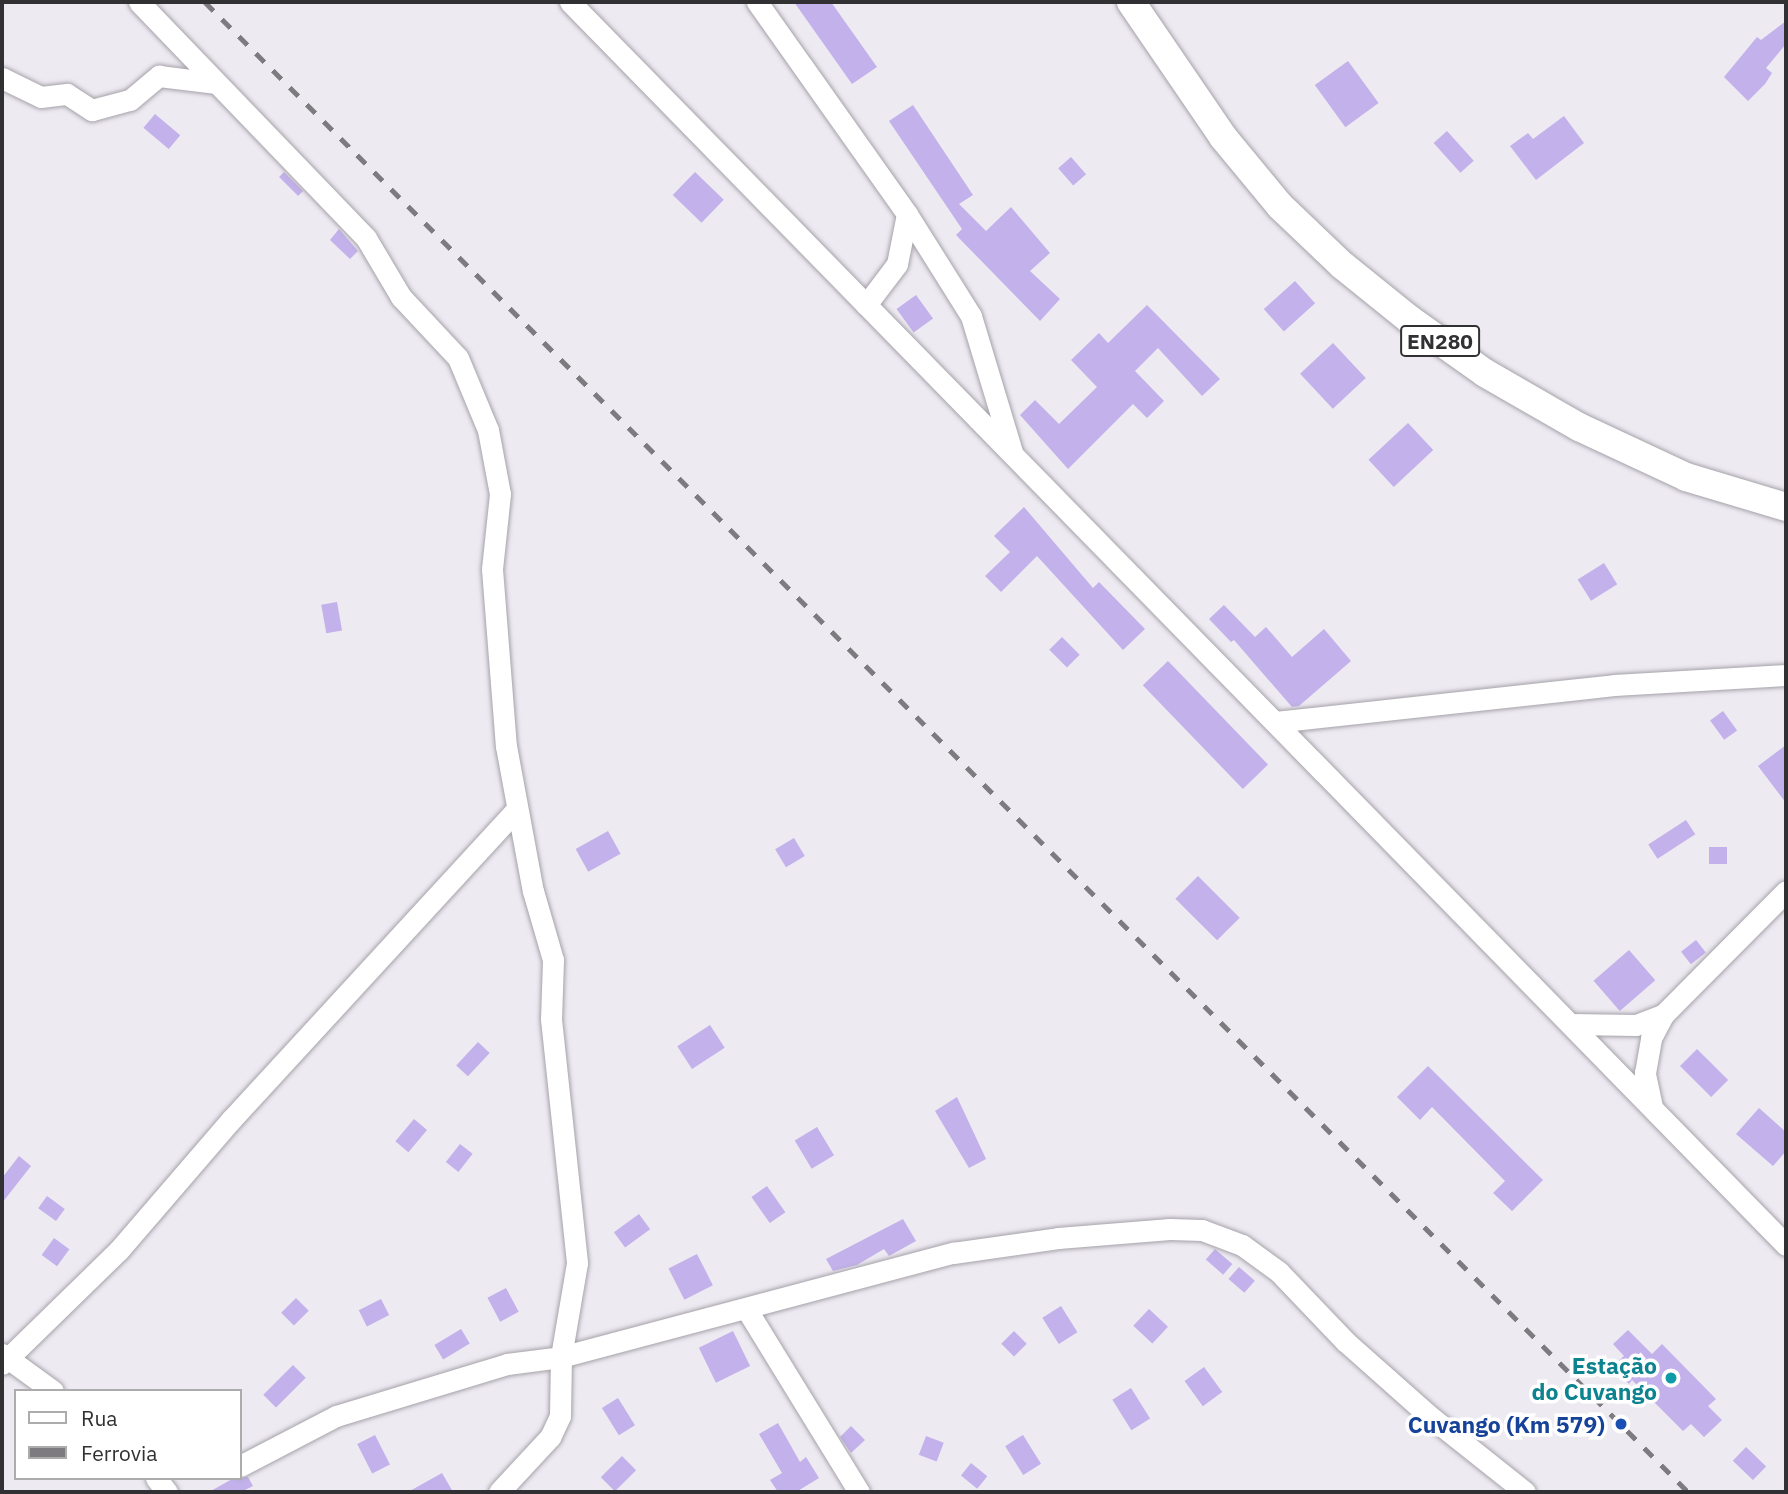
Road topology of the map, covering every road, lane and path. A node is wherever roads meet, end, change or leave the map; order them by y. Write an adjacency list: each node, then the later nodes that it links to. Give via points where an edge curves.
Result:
1 (139, 2): 6 (street)
2 (570, 2): 8 (street)
3 (757, 2): 7 (street)
4 (1131, 2): 10 (main road, EN280, via 1223,137 1280,206 1342,265 1419,326 1485,373 1580,427 1686,477)
5 (2, 78): 6 (street, via 41,97 67,94 92,110 130,100 159,76)
6 (215, 83): 13 (street, via 366,238 401,297 458,358 471,381 498,475 492,569 506,746)
7 (907, 214): 8 (street, via 898,264); 9 (street, via 971,316)
8 (866, 304): 9 (street)
9 (1013, 455): 12 (street)
10 (1786, 507)
11 (1786, 675): 12 (street, via 1614,685)
12 (1275, 722): 16 (street)
13 (516, 810): 20 (street, via 553,960 551,1019 577,1263); 21 (street, via 119,1250)
14 (1786, 891): 15 (street)
15 (1664, 1014): 16 (street, via 1636,1025); 17 (street, via 1651,1038 1645,1073)
16 (1571, 1024): 17 (street)
17 (1653, 1108): 18 (street)
18 (1786, 1245)
19 (747, 1310): 20 (street); 25 (street); 26 (street, via 953,1254 1058,1238 1202,1230 1242,1245 1279,1272 1346,1342)
20 (561, 1357): 23 (street, via 507,1364 368,1405); 24 (street, via 556,1426)
21 (4, 1358): 22 (street)
22 (50, 1389)
23 (242, 1465)
24 (499, 1492)
25 (859, 1492)
26 (1525, 1492)

